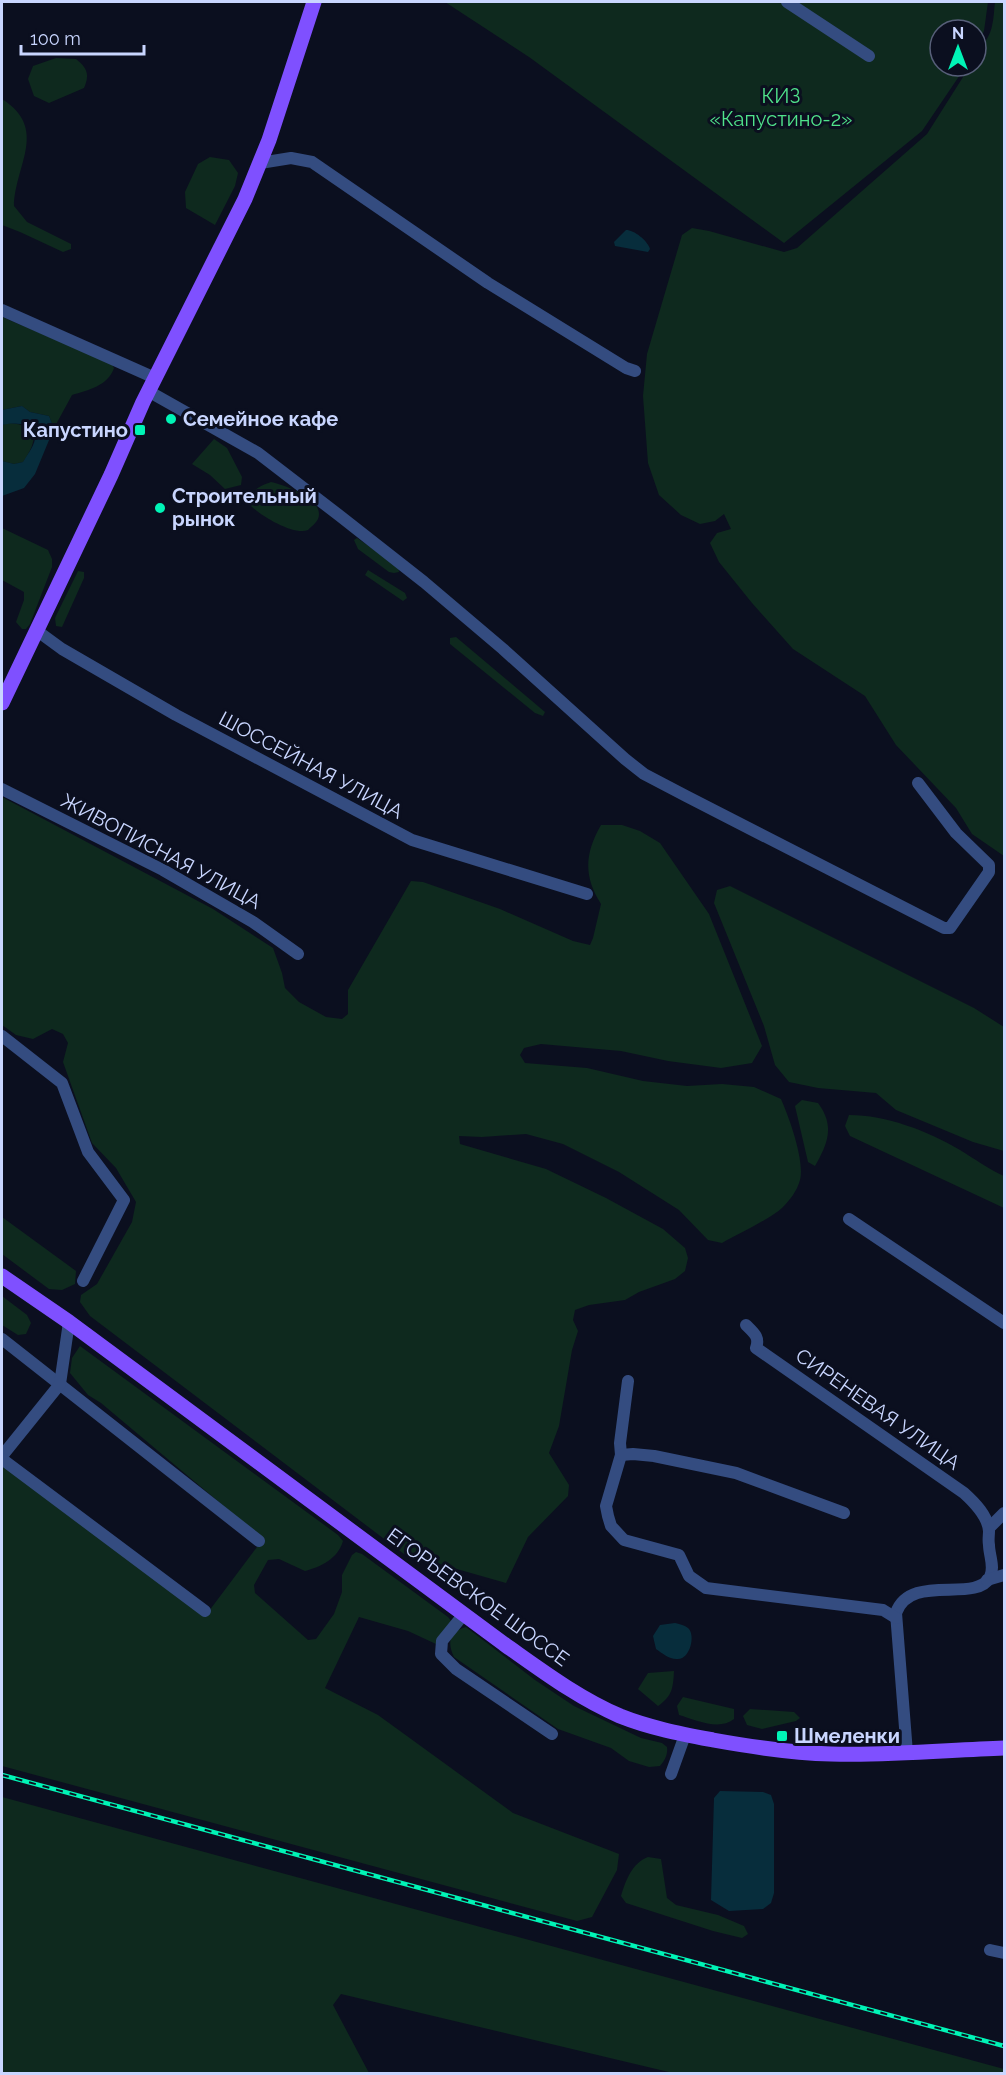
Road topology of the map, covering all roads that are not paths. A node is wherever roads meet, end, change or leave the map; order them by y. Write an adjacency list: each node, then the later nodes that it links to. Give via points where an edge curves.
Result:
1 (314, 2): 4 (main road)
2 (787, 2): 3 (street)
3 (869, 56)
4 (260, 163): 6 (street, via 291,158 312,162 488,283); 7 (main road, via 246,199)
5 (2, 310): 7 (street)
6 (635, 371)
7 (152, 384): 8 (main road); 10 (street, via 258,453 424,582 644,774 768,840 950,928 989,872 989,865 956,833)
8 (36, 630): 9 (main road); 12 (street, ШОССЕЙНАЯ УЛИЦА, via 176,715 412,840)
9 (4, 692)
10 (918, 783)
11 (2, 789): 13 (street, ЖИВОПИСНАЯ УЛИЦА, via 163,870 253,922)
12 (586, 894)
13 (298, 954)
14 (2, 1036): 17 (street, via 62,1083 88,1152 124,1200)
15 (849, 1219): 19 (street)
16 (2, 1276): 18 (main road, ЕГОРЬЕВСКОЕ ШОССЕ)
17 (83, 1281)
18 (69, 1322): 23 (street); 33 (main road, ЕГОРЬЕВСКОЕ ШОССЕ)
19 (1005, 1323)
20 (746, 1325): 28 (street, СИРЕНЕВАЯ УЛИЦА, via 757,1336 756,1348 964,1493 976,1503)
21 (2, 1339): 23 (street)
22 (628, 1381): 24 (street)
23 (60, 1384): 25 (street); 29 (street)
24 (621, 1455): 26 (street, via 654,1456 736,1473); 34 (street, via 606,1506 611,1526 624,1540 679,1555 689,1576 706,1588 883,1610)
25 (2, 1458): 32 (street)
26 (844, 1513)
27 (1005, 1514): 28 (street)
28 (989, 1528): 31 (street, via 992,1569)
29 (259, 1541)
30 (1005, 1575): 31 (street)
31 (987, 1580): 34 (street, via 976,1587 923,1591 898,1606)
32 (205, 1611)
33 (464, 1614): 35 (street, via 442,1641 441,1654 456,1669); 36 (main road, ЕГОРЬЕВСКОЕ ШОССЕ, via 595,1704 622,1717)
34 (896, 1618): 38 (street)
35 (552, 1734)
36 (685, 1735): 38 (main road, ЕГОРЬЕВСКОЕ ШОССЕ, via 819,1753); 39 (street)
37 (1005, 1748): 38 (main road, ЕГОРЬЕВСКОЕ ШОССЕ)
38 (907, 1753)
39 (671, 1774)
40 (990, 1950): 41 (street)
41 (1005, 1953)

